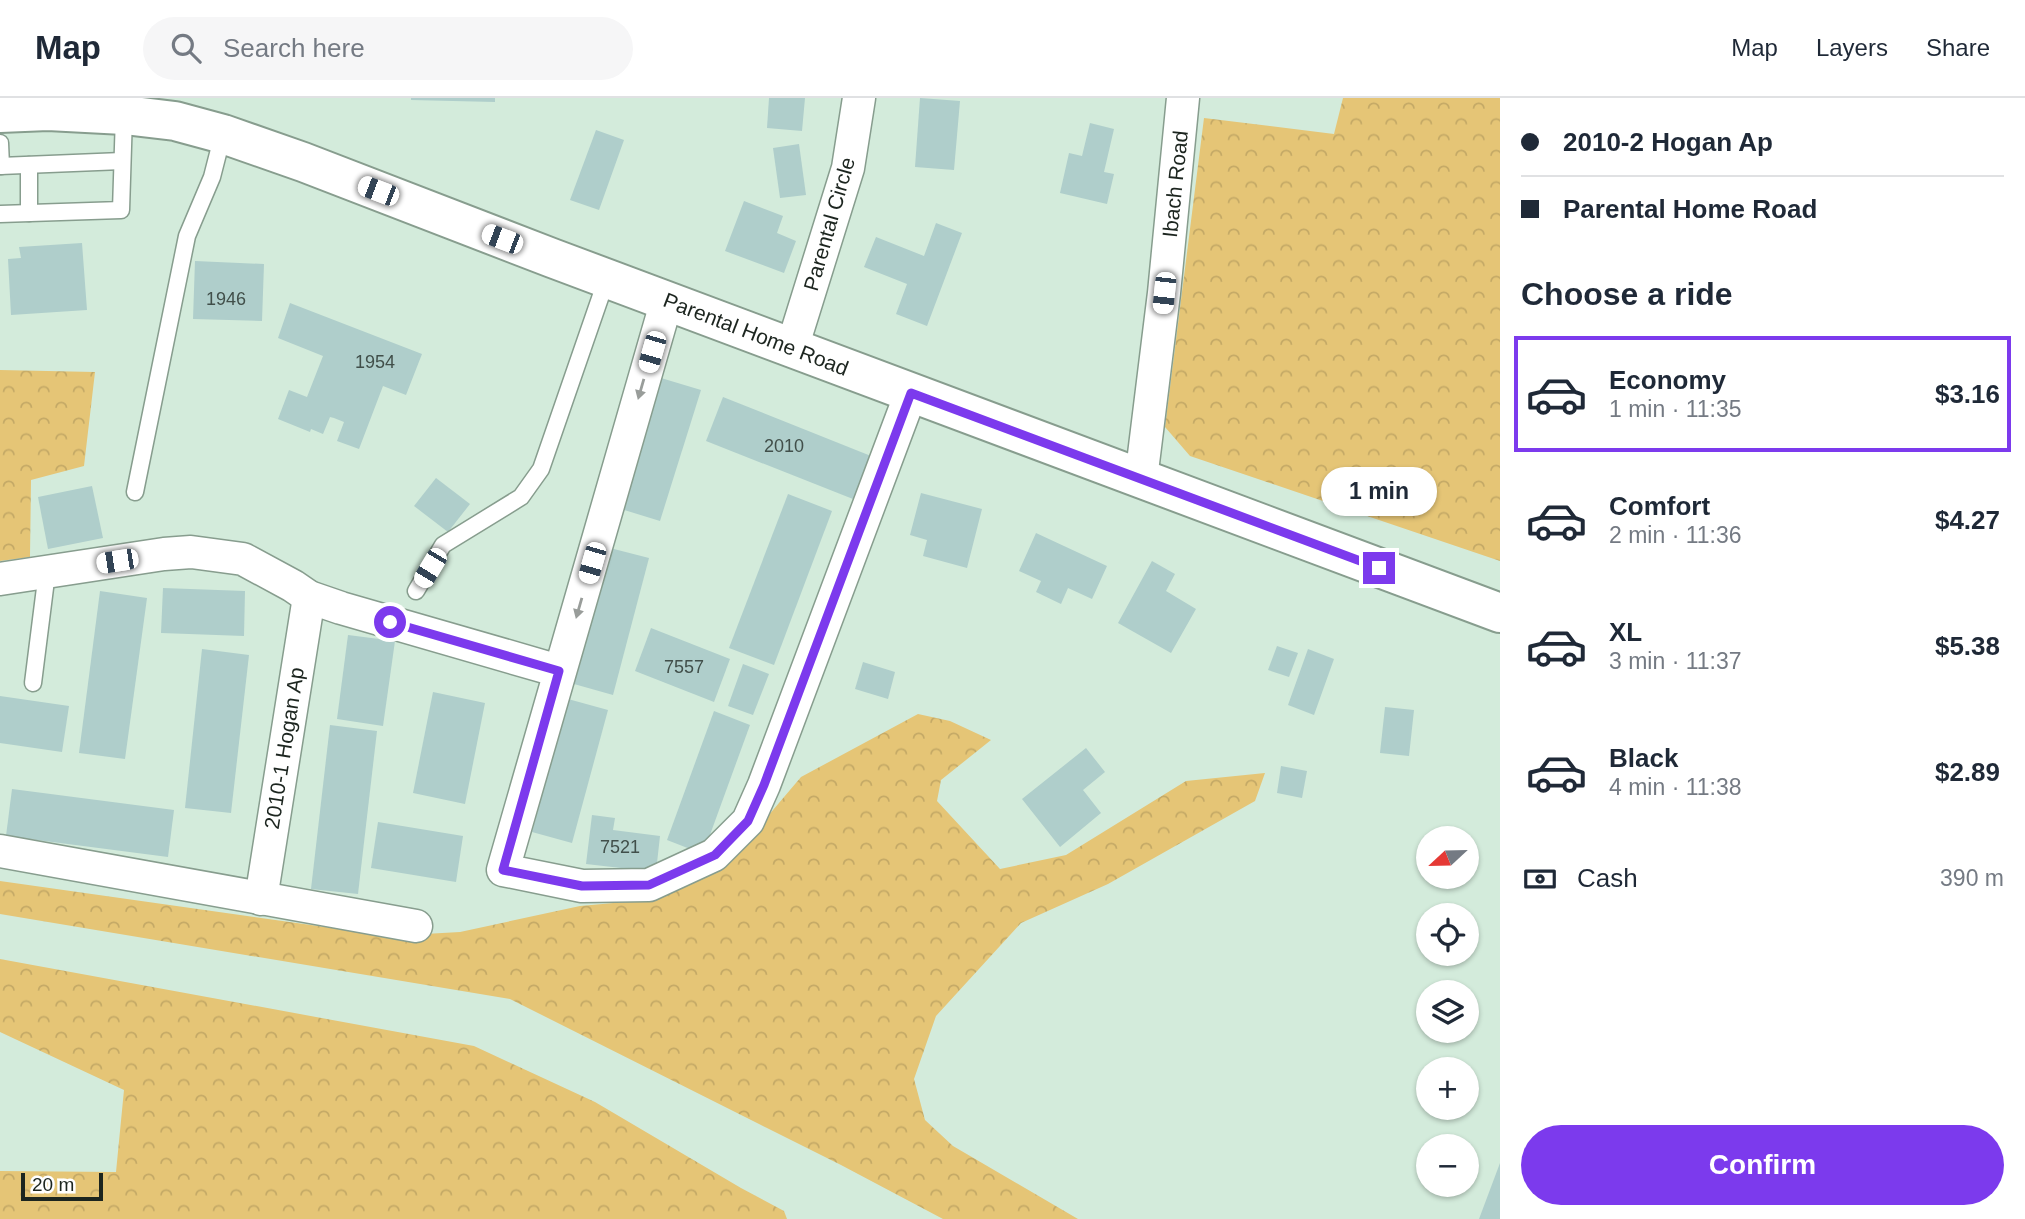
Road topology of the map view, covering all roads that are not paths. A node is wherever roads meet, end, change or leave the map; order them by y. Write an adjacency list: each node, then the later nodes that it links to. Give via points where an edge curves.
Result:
1 (859, 98): 15 (street, Parental Circle, via 848,168)
2 (1183, 98): 17 (street, Ibach Road)
3 (49, 105): 4 (street, Parental Home Road); 5 (street, Parental Home Road)
4 (0, 113)
5 (124, 115): 6 (street, Parental Home Road, via 175,121); 8 (lane)
6 (223, 134): 13 (street, Parental Home Road); 18 (lane, via 212,177 187,236)
7 (0, 143): 10 (lane)
8 (122, 161): 9 (lane); 11 (lane, via 121,210)
9 (29, 165): 10 (lane); 11 (lane)
10 (0, 166)
11 (29, 213): 12 (lane)
12 (0, 214)
13 (607, 278): 14 (street, Parental Home Road); 21 (lane, via 541,469 521,497 443,545)
14 (667, 300): 15 (street, Parental Home Road); 24 (street, one-way to 24)
15 (792, 348): 16 (street, Parental Home Road)
16 (911, 393): 17 (street, Parental Home Road); 24 (street, via 764,785 748,821 715,855 649,885 582,886 503,870)
17 (1141, 479): 23 (street, Parental Home Road)
18 (135, 492)
19 (47, 572): 20 (street); 22 (street, via 191,551 243,559); 25 (lane)
20 (0, 579)
21 (416, 591)
22 (309, 597): 24 (street); 27 (street, 2010-1 Hogan Ap)
23 (1500, 613)
24 (559, 671)
25 (33, 682)
26 (0, 851): 27 (street)
27 (261, 898): 28 (street)
28 (416, 926)

